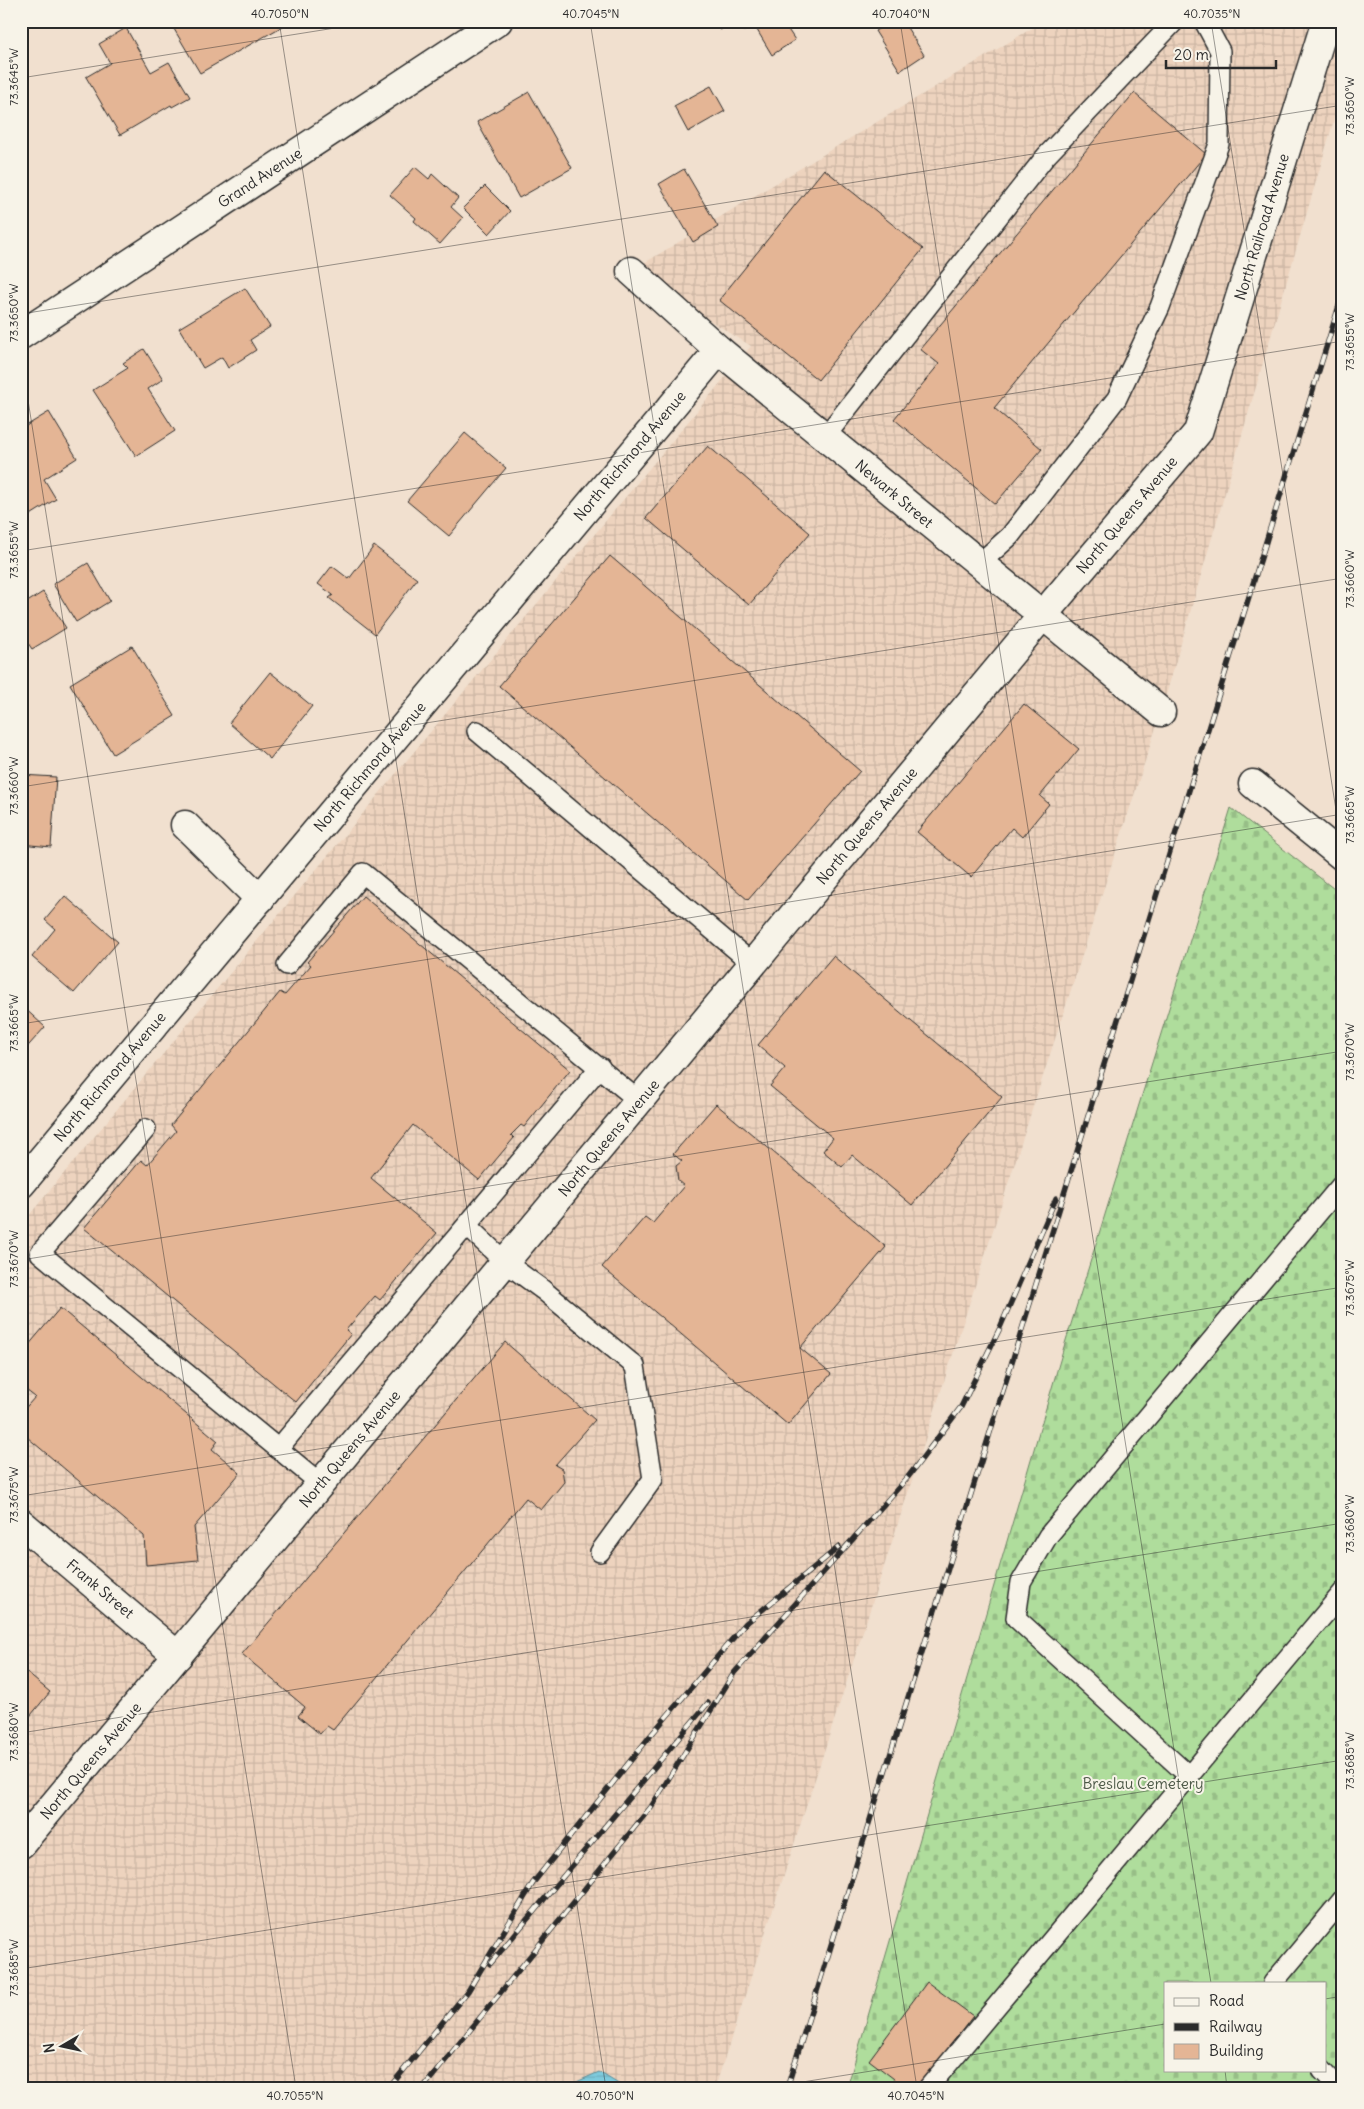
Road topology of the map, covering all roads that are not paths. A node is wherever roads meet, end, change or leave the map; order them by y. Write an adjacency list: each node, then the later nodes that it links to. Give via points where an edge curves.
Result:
1 (498, 21): 6 (street, Grand Avenue)
2 (1175, 21): 9 (lane, via 1046,156)
3 (1204, 21): 10 (lane, via 1220,51 1219,144 1160,308 1117,398 1010,536)
4 (1326, 21): 8 (street, North Railroad Avenue)
5 (631, 271): 7 (street, Newark Street)
6 (21, 334)
7 (719, 350): 9 (street, Newark Street); 17 (street, North Richmond Avenue)
8 (1198, 432): 11 (street, North Queens Avenue)
9 (825, 437): 10 (street, Newark Street)
10 (979, 564): 11 (street, Newark Street)
11 (1042, 616): 12 (street, Newark Street); 18 (street, North Queens Avenue)
12 (1161, 712)
13 (477, 731): 18 (lane)
14 (1253, 784): 16 (street)
15 (185, 826): 17 (street)
16 (1343, 857)
17 (260, 899): 24 (street, North Richmond Avenue)
18 (753, 964): 21 (street, North Queens Avenue)
19 (287, 965): 20 (lane, via 363,872)
20 (600, 1066): 21 (lane); 25 (lane)
21 (639, 1101): 26 (street, North Queens Avenue)
22 (146, 1129): 27 (lane, via 40,1253)
23 (1343, 1183): 33 (lane, via 1048,1536 1021,1582 1016,1618)
24 (21, 1184)
25 (467, 1226): 26 (lane); 27 (lane)
26 (506, 1263): 28 (street, North Queens Avenue); 30 (lane, via 635,1366 653,1478)
27 (278, 1449): 28 (lane)
28 (321, 1484): 32 (street, North Queens Avenue)
29 (21, 1523): 32 (street, Frank Street)
30 (600, 1552)
31 (1343, 1592): 33 (lane)
32 (178, 1656): 34 (street, North Queens Avenue)
33 (1189, 1776): 38 (lane)
34 (21, 1844)
35 (1343, 1899): 36 (lane)
36 (1274, 1982)
37 (1324, 2072): 39 (lane)
38 (928, 2088)
39 (1340, 2088)

